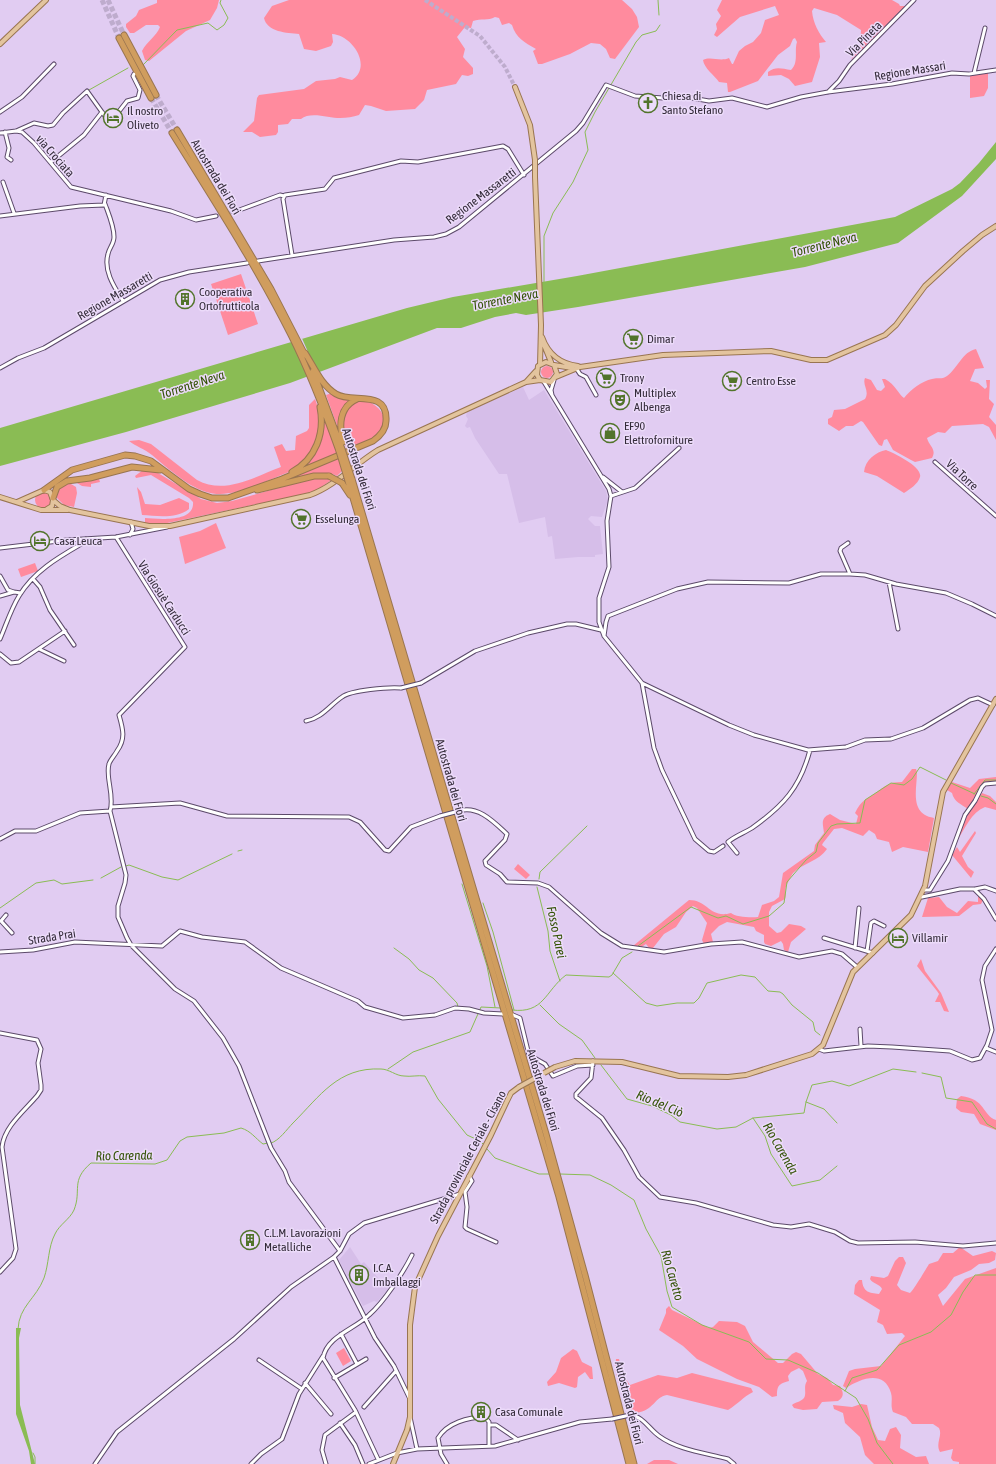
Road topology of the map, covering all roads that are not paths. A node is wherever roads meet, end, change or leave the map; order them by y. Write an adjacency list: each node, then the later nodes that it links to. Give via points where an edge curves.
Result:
1 (46, 0): 5 (main road)
2 (914, 0): 12 (street, Via Pineta, via 850,65)
3 (985, 28): 8 (street)
4 (122, 37): 13 (highway)
5 (0, 44)
6 (54, 64): 14 (street, via 22,97)
7 (996, 70): 8 (street, Regione Massari)
8 (974, 73): 12 (street, Regione Massari, via 952,73)
9 (134, 74): 15 (street, via 140,90 138,98 127,101 113,118 105,116)
10 (604, 86): 12 (street, Regione Massari, via 635,96 686,97 709,101 732,98 763,107); 22 (street, Regione Massaretti, via 589,114 576,131)
11 (516, 87): 37 (main road, bridge, via 530,125 535,160)
12 (828, 92)
13 (153, 96)
14 (0, 112)
15 (102, 112): 16 (street, via 87,91 53,125 34,123); 21 (street, via 84,135)
16 (16, 131): 17 (street); 21 (street, via Crociata, via 22,132)
17 (5, 132): 19 (street); 20 (street, via 9,148 7,157)
18 (174, 132): 35 (highway, Autostrada dei Fiori)
19 (0, 133)
20 (11, 160)
21 (51, 162): 24 (street, via Crociata, via 71,187)
22 (524, 175): 25 (street, via 508,149 503,146 418,162 401,161 334,178 325,190); 32 (street, Regione Massaretti, via 459,227 446,234)
23 (3, 182): 28 (street)
24 (106, 195): 26 (street); 30 (street, via Crociata, via 196,220)
25 (284, 196): 27 (street, via 280,195); 32 (street)
26 (105, 204): 28 (street); 36 (street, via 114,235 113,244 107,255 107,266)
27 (234, 212)
28 (14, 213): 29 (street)
29 (0, 216)
30 (216, 216)
31 (996, 226): 43 (main road, via 963,250 925,286 896,325 885,335 827,360 811,360 782,352 761,351 663,355)
32 (292, 255): 33 (street, Regione Massaretti)
33 (258, 261)
34 (247, 263): 36 (street, Regione Massaretti, via 170,276)
35 (270, 290): 39 (highway, Autostrada dei Fiori); 48 (highway, Autostrada dei Fiori)
36 (123, 301): 42 (street, Regione Massaretti, via 44,348)
37 (541, 336): 38 (main road); 41 (main road)
38 (543, 341): 40 (main road, via 545,352); 43 (main road, via 555,357)
39 (305, 353): 48 (highway, Autostrada dei Fiori); 50 (highway, via 321,380 337,395)
40 (553, 364): 41 (main road, via 546,362); 43 (main road); 45 (main road, via 557,371)
41 (540, 365): 44 (main road)
42 (0, 368)
43 (577, 368): 45 (main road); 49 (street, via 580,374 586,377)
44 (536, 371): 46 (main road); 47 (main road)
45 (555, 378): 46 (main road); 51 (street, via 551,390)
46 (542, 381): 47 (main road); 51 (street)
47 (526, 382): 73 (main road, via 378,450 321,491)
48 (319, 392): 53 (highway, Autostrada dei Fiori); 57 (highway, via 322,418 318,444 306,462)
49 (596, 395)
50 (359, 398): 53 (highway, via 347,405 342,417); 57 (highway, via 372,399 383,408 386,422 381,434 373,441)
51 (552, 399): 56 (street)
52 (679, 448): 61 (street, via 635,488)
53 (342, 449): 58 (highway, Autostrada dei Fiori, bridge); 58 (highway, Autostrada dei Fiori, bridge)
54 (935, 462): 70 (street, Via Torre)
55 (161, 470): 59 (highway, via 143,458 118,457 72,470); 60 (highway, via 189,489 206,496 228,498); 65 (highway, via 132,467 67,481 57,486)
56 (602, 476): 61 (street); 63 (street)
57 (282, 479): 60 (highway)
58 (350, 480): 71 (highway, Autostrada dei Fiori); 174 (highway, Autostrada dei Fiori, via 546,1134)
59 (44, 490): 62 (main road); 65 (main road, via 50,492)
60 (252, 490): 71 (highway, bridge, via 263,490 314,476 330,476 342,483 349,492)
61 (622, 492): 63 (street)
62 (35, 494): 66 (main road); 67 (main road, via 33,502)
63 (611, 496): 89 (street, via 607,516 609,567 599,598)
64 (0, 497): 66 (main road)
65 (53, 499): 68 (main road, via 52,506); 69 (main road, via 60,506)
66 (16, 502): 67 (main road)
67 (36, 507): 68 (main road, via 41,510)
68 (47, 509): 69 (main road)
69 (70, 510): 72 (main road)
70 (996, 516)
71 (359, 518): 173 (highway, Autostrada dei Fiori, via 557,1189)
72 (131, 522): 73 (main road); 74 (street, via 133,529)
73 (170, 526): 74 (street)
74 (130, 535): 75 (street)
75 (116, 537): 76 (street); 103 (street, Via Giosuè Carducci, via 185,647 119,713 123,740 108,768)
76 (86, 539): 78 (street); 81 (street, via 57,558)
77 (848, 543): 79 (street, via 840,551)
78 (0, 548)
79 (850, 574): 82 (street, via 872,576); 91 (street, via 821,574 789,583 708,582 677,589 608,616)
80 (0, 576): 83 (street)
81 (33, 579): 85 (street); 90 (street)
82 (889, 582): 87 (street, via 946,594); 88 (street)
83 (6, 588): 84 (street); 86 (street)
84 (14, 592): 85 (street); 86 (street)
85 (21, 593): 92 (street)
86 (2, 595)
87 (996, 616)
88 (898, 629)
89 (601, 630): 91 (street); 100 (street, bridge, via 567,624 515,636 475,651 422,683 401,688 348,693 320,716)
90 (65, 631): 93 (street); 94 (street)
91 (604, 636): 97 (street)
92 (0, 639)
93 (74, 645)
94 (39, 649): 95 (street, via 23,660 14,661); 96 (street)
95 (1, 655)
96 (64, 661)
97 (642, 683): 101 (street, via 754,735); 105 (street, via 655,749 692,834 709,851 714,852)
98 (996, 699): 99 (main road)
99 (993, 705): 101 (street, via 978,698 970,700 923,728 891,739 865,740 846,747); 108 (main road, via 943,792)
100 (306, 721)
101 (810, 750): 106 (street, via 803,775 779,808 728,842)
102 (996, 783): 108 (street, via 985,784 982,787 976,801 965,815 954,848 936,884 930,890)
103 (111, 809): 104 (street, via 80,813 36,831 15,831); 117 (street, Via Giosuè Carducci, via 126,875 118,906 118,917); 125 (street, bridge, via 180,803 227,816 349,817 360,822 385,850 389,851 411,827 468,809 477,811 507,834 505,840 485,861 486,865 507,882 538,883 549,887 601,933 622,946 664,952 742,942 799,957 832,950 842,954)
104 (0, 840)
105 (723, 846)
106 (737, 853)
107 (974, 889): 109 (street); 110 (street, via 960,889); 113 (street)
108 (924, 890): 110 (main road)
109 (996, 891)
110 (922, 897): 122 (main road, via 911,915)
111 (858, 908): 118 (street)
112 (6, 915): 115 (street, via 2,921)
113 (996, 918)
114 (884, 926): 120 (street, via 871,922)
115 (12, 933)
116 (824, 938): 118 (street)
117 (131, 945): 121 (street, Strada Prai, via 75,942 33,950); 126 (street, Strada Prai, via 162,946 180,931 202,937 245,942 281,968 356,1000 365,1007 402,1018 435,1015 455,1008); 139 (street, Via Giosuè Carducci, via 175,989 194,1001 210,1019 239,1066 271,1148 289,1182)
118 (854, 948): 120 (street)
119 (996, 949): 123 (street)
120 (867, 951): 122 (street)
121 (0, 952)
122 (873, 953): 125 (main road)
123 (992, 957): 124 (street); 131 (street, via 985,966 982,980 992,1026)
124 (996, 957)
125 (857, 967): 132 (main road, via 826,1039)
126 (503, 1014)
127 (513, 1015): 134 (street, via 520,1018 529,1055 545,1064 553,1076 577,1066)
128 (860, 1029): 130 (street)
129 (0, 1033): 142 (street, via 37,1040 41,1049 38,1063 41,1090 3,1138 2,1147 16,1249 13,1258)
130 (861, 1046): 131 (street, via 950,1051 972,1060 980,1058); 132 (street)
131 (986, 1048): 133 (street)
132 (819, 1049): 134 (main road, Strada provinciale Ceriale - Cisano, via 812,1054 765,1069 728,1077 679,1076 622,1062)
133 (996, 1052)
134 (593, 1063): 135 (main road, Strada provinciale Ceriale - Cisano, bridge, via 569,1061 519,1087 509,1097); 138 (street, via 591,1078 576,1097 602,1118 639,1178 660,1197 696,1203 773,1225 791,1227 809,1224 858,1243 915,1242 963,1246)
135 (469, 1176): 136 (main road, Strada provinciale Ceriale - Cisano); 137 (street, via 472,1181 466,1192 465,1227)
136 (460, 1194): 139 (street, via 364,1223 349,1234); 153 (main road, Strada provinciale Ceriale - Cisano, via 432,1247 415,1287 410,1325)
137 (496, 1242)
138 (996, 1243)
139 (340, 1251): 141 (street)
140 (412, 1254): 143 (street, via 390,1289)
141 (334, 1257): 143 (street); 166 (street, via 291,1287 234,1339 116,1432)
142 (0, 1272)
143 (365, 1319): 144 (street); 149 (street)
144 (341, 1334): 145 (street); 148 (street)
145 (323, 1355): 150 (street, via 324,1362); 151 (street)
146 (366, 1359): 148 (street)
147 (259, 1360): 152 (street)
148 (357, 1364): 150 (street)
149 (396, 1371): 153 (street); 154 (street)
150 (334, 1378): 155 (street)
151 (306, 1383): 152 (street); 156 (street)
152 (302, 1389): 167 (street, via 282,1439)
153 (409, 1397): 157 (main road, Strada provinciale Ceriale - Cisano)
154 (364, 1407)
155 (356, 1412): 158 (street); 165 (street)
156 (331, 1414)
157 (410, 1416): 163 (street); 164 (main road, Strada provinciale Ceriale - Cisano)
158 (340, 1423): 168 (street, via 328,1432 323,1440 322,1450); 169 (street, via 355,1445)
159 (489, 1425): 160 (street, via 496,1425); 161 (street); 162 (street, via 485,1417 478,1417 447,1427 438,1438)
160 (518, 1440): 161 (street); 175 (street, bridge, via 580,1422 612,1419 630,1414 638,1417 658,1436 671,1443 728,1459)
161 (489, 1446): 162 (street)
162 (440, 1448): 163 (street); 172 (street)
163 (417, 1449): 164 (street)
164 (397, 1453): 165 (street); 171 (main road, Strada provinciale Ceriale - Cisano)
165 (378, 1459): 170 (street)
166 (95, 1464)
167 (250, 1464)
168 (326, 1464)
169 (363, 1464)
170 (369, 1464)
171 (393, 1464)
172 (447, 1464)
173 (629, 1464)
174 (634, 1464)
175 (734, 1464)

